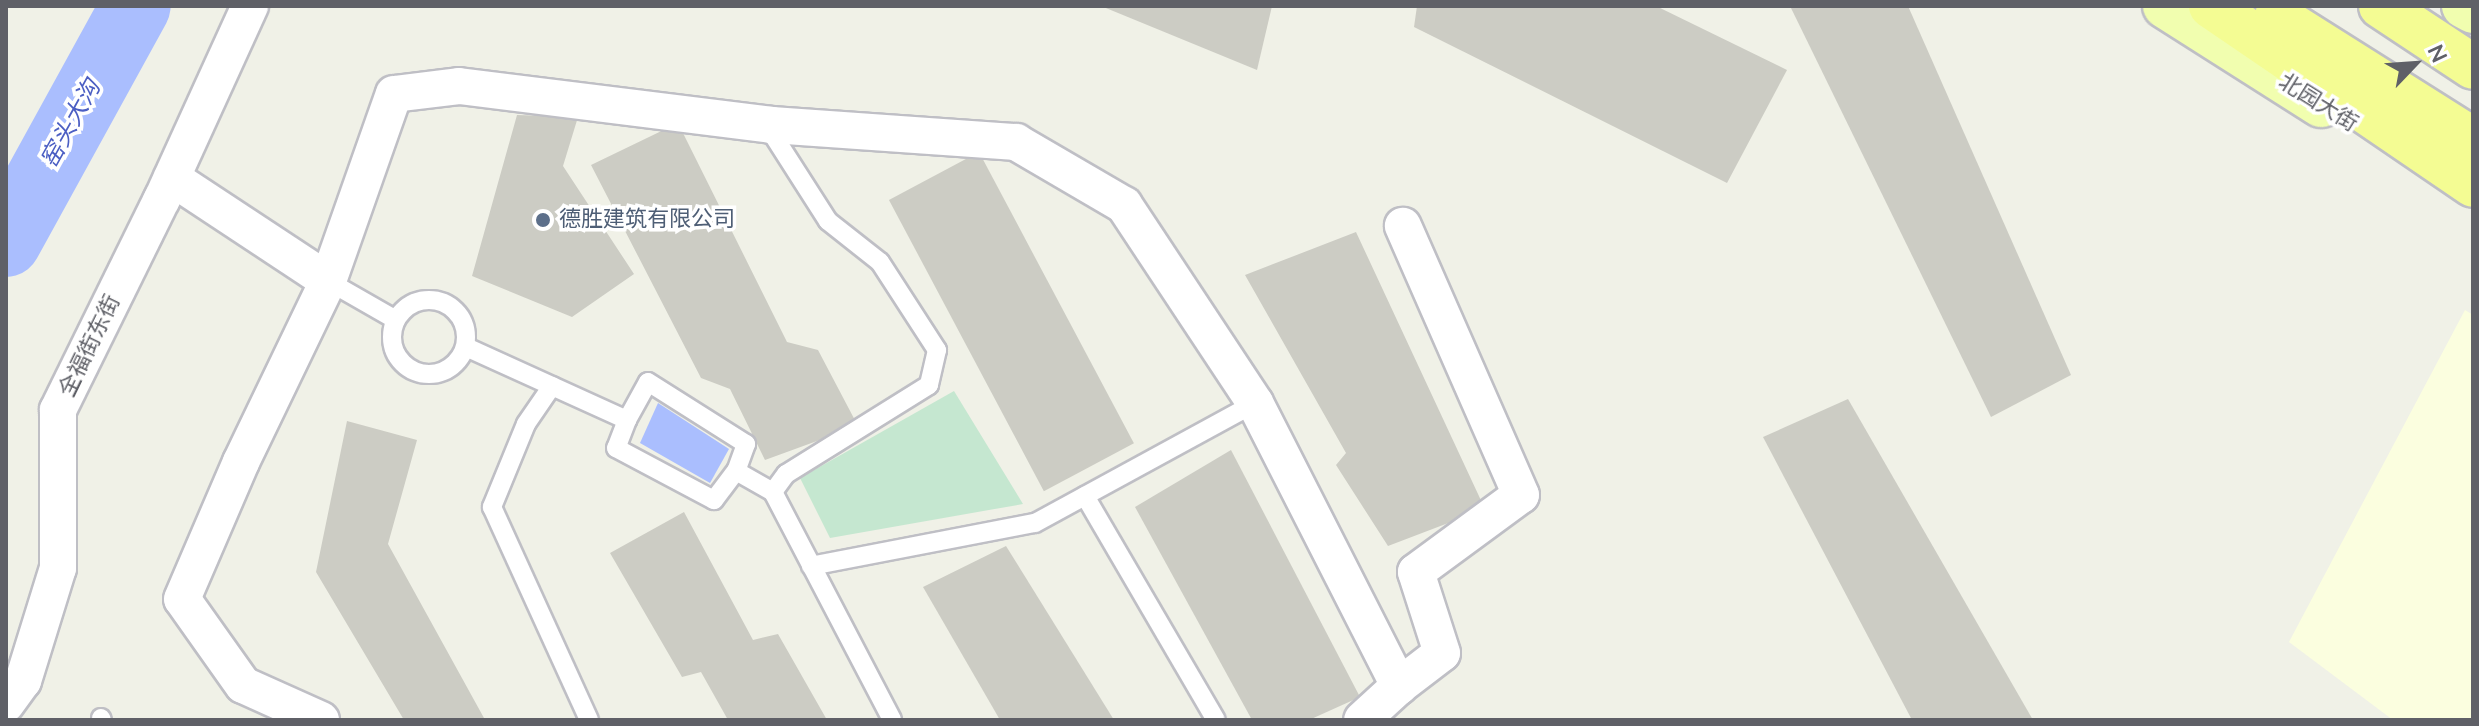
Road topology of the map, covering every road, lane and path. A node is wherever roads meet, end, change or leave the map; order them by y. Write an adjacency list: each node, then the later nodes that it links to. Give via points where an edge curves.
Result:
1 (250, 6): 11 (street, 全福街东街)
2 (2165, 6): 13 (main road, 北园大街)
3 (2211, 6): 12 (highway)
4 (2262, 6): 10 (highway)
5 (2381, 6): 8 (highway)
6 (2464, 6): 7 (main road)
7 (2473, 11)
8 (2473, 67)
9 (766, 124): 15 (street, via 459,86 394,94); 19 (street, via 1016,142 1124,205); 22 (lane, via 828,221 880,262 937,350 929,385 786,474)
10 (2473, 140)
11 (172, 178): 15 (street); 26 (street, 全福街东街, via 58,410 58,568 23,681)
12 (2473, 185)
13 (2473, 197)
14 (1403, 226): 25 (street, via 1521,495 1416,572 1442,653)
15 (328, 281): 16 (lane); 27 (street, via 182,599 243,685)
16 (396, 320): 17 (lane, via 413,303 437,300 464,323); 17 (lane, via 393,345 405,366 416,372 440,373 452,367)
17 (466, 347): 18 (lane)
18 (552, 386): 20 (lane); 28 (lane, via 526,424 492,507)
19 (1255, 403): 23 (lane); 25 (street)
20 (627, 420): 21 (lane, via 616,448 714,500); 21 (lane, via 648,382 746,444)
21 (736, 471): 22 (lane)
22 (773, 492): 24 (lane)
23 (1085, 496): 24 (lane, via 1035,523); 30 (lane)
24 (811, 566): 29 (lane)
25 (1399, 686): 31 (street)
26 (6, 704)
27 (321, 720)
28 (589, 720)
29 (892, 720)
30 (1216, 720)
31 (1362, 720)

